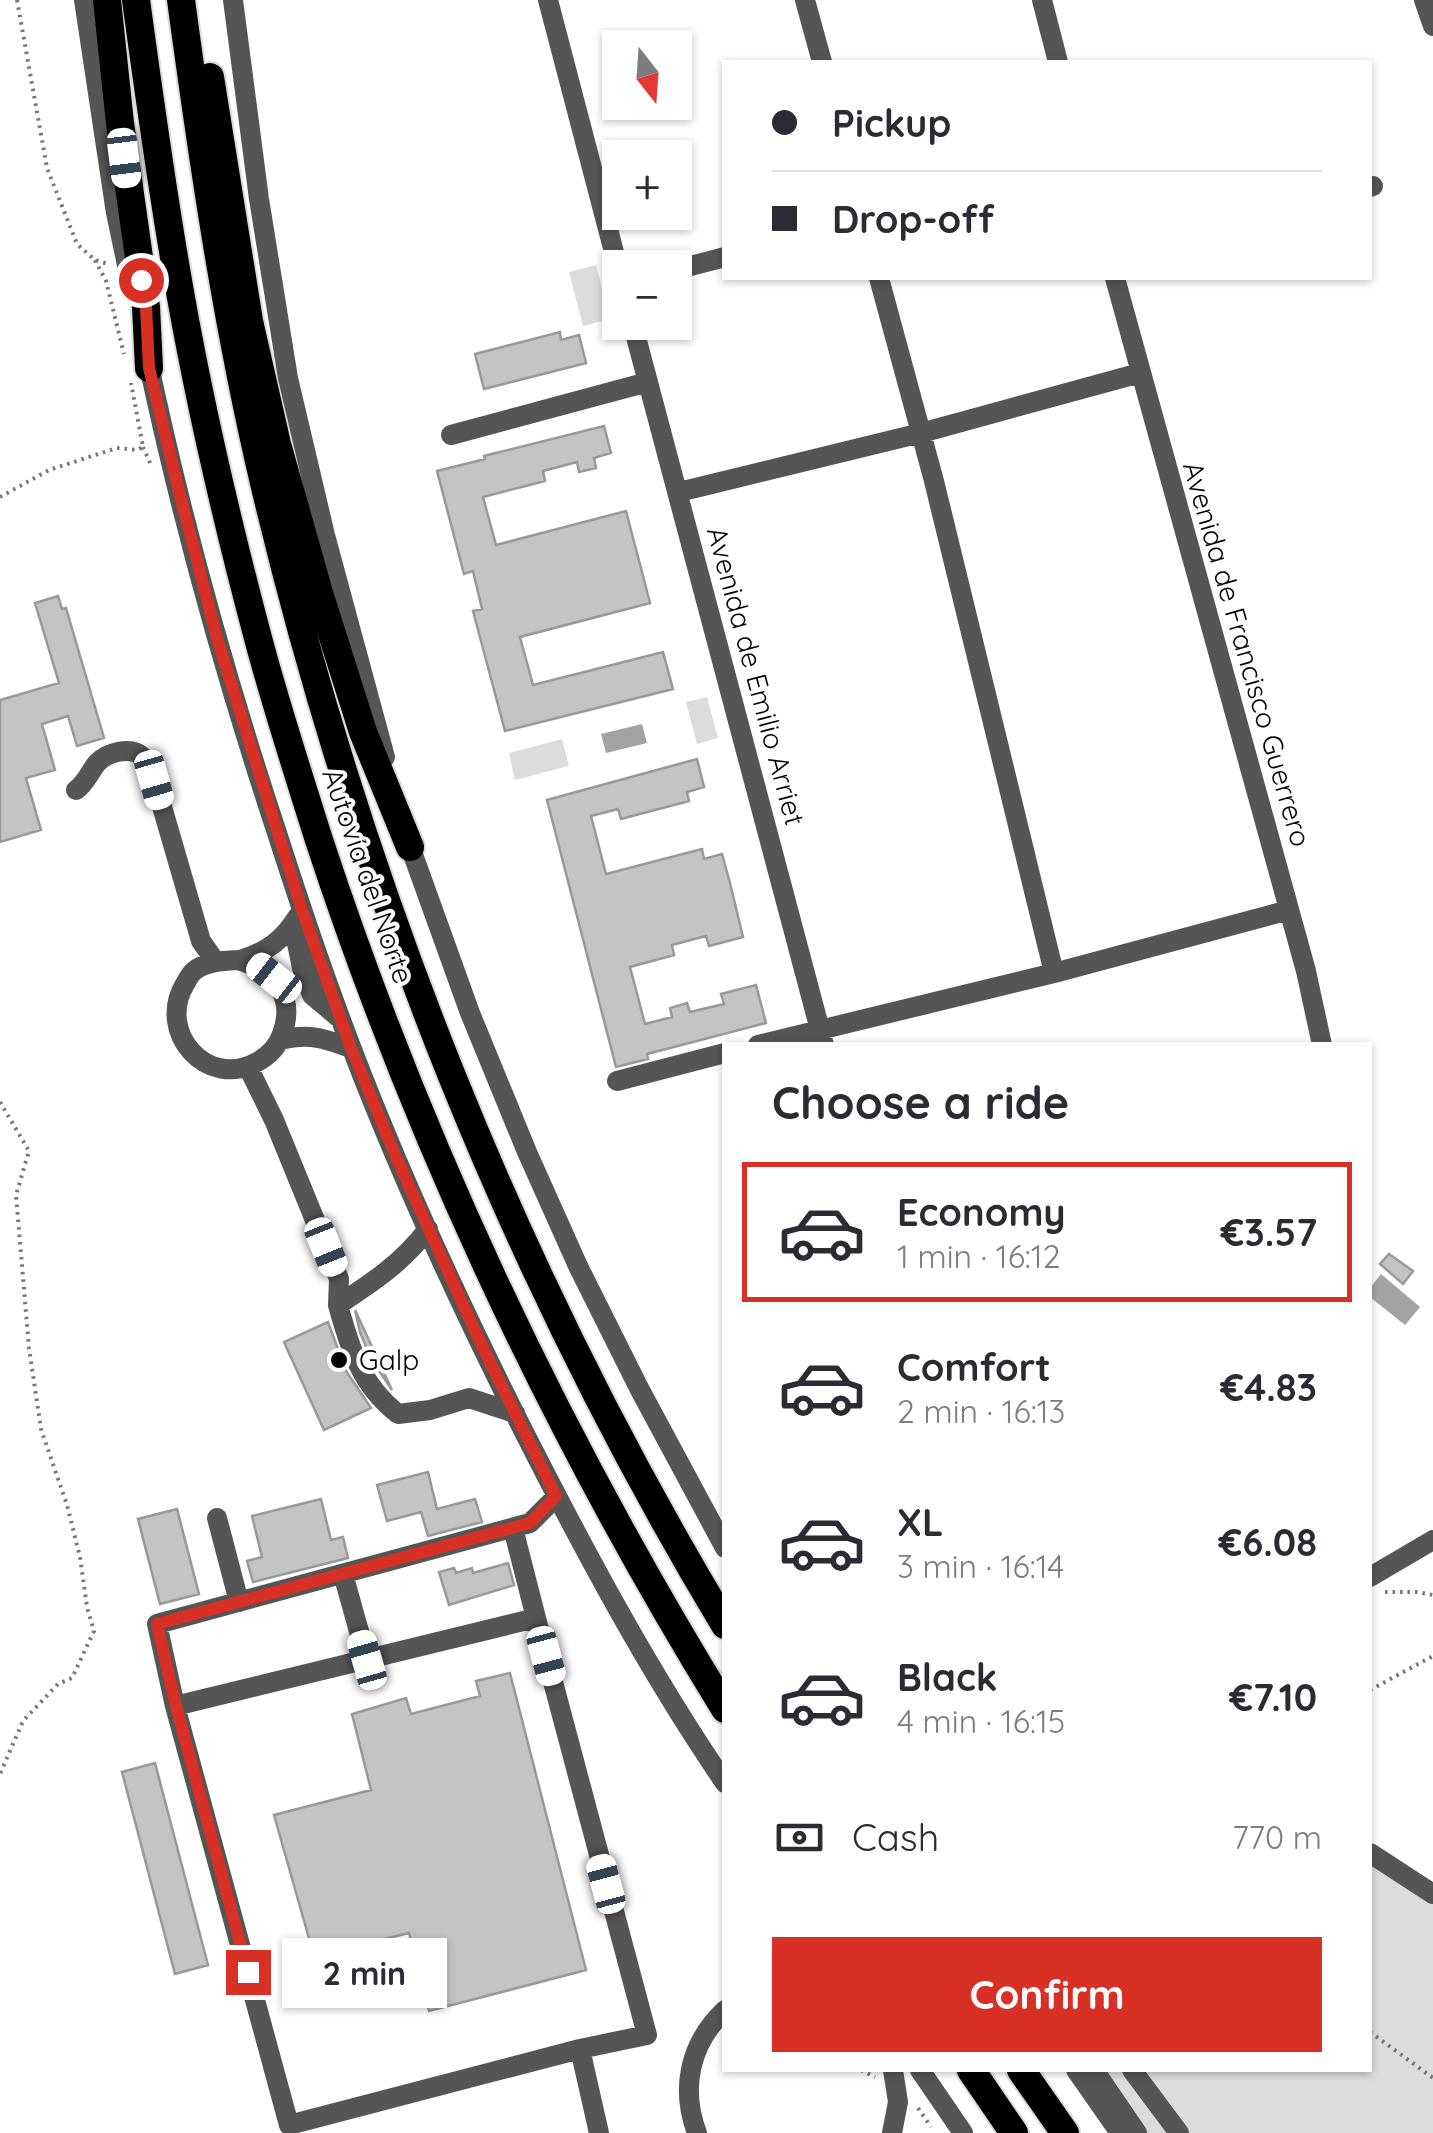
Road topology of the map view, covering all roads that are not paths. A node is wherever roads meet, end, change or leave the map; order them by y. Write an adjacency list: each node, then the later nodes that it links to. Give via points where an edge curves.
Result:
1 (84, 0): 20 (street, via 116,213)
2 (107, 0): 20 (highway)
3 (136, 0): 55 (highway, Autovía del Norte, via 175,264 211,445 258,641 346,922 510,1313 625,1538)
4 (180, 0): 53 (highway, Autovía del Norte, via 228,314 264,484 362,834 434,1036 502,1196 635,1471)
5 (199, 0): 27 (highway, via 250,321 277,444 358,715)
6 (233, 0): 27 (street, via 288,378)
7 (548, 0): 14 (street)
8 (805, 0): 12 (street)
9 (1042, 0): 13 (street)
10 (1424, 0): 11 (street)
11 (1433, 26)
12 (821, 60)
13 (1057, 60)
14 (613, 250)
15 (722, 258): 16 (street)
16 (692, 266)
17 (880, 280): 23 (street)
18 (1116, 280): 21 (street, Avenida de Francisco Guerrero)
19 (637, 340): 22 (street, Avenida de Emilio Arriet)
20 (149, 368): 29 (street)
21 (1140, 373): 23 (street); 28 (street, Avenida de Francisco Guerrero)
22 (648, 382): 24 (street); 25 (street, Avenida de Emilio Arriet)
23 (921, 434): 25 (street); 32 (street)
24 (451, 435)
25 (679, 492): 33 (street, Avenida de Emilio Arriet)
26 (76, 790): 31 (street, via 98,761 118,751 145,758 201,941)
27 (410, 847): 47 (street, via 470,1013 578,1266)
28 (1289, 910): 32 (street); 36 (street, Avenida de Francisco Guerrero)
29 (297, 917): 30 (street, via 275,945); 37 (street)
30 (238, 960): 31 (street); 34 (street, via 274,978 287,1020)
31 (215, 962): 39 (street, via 194,970 182,988 178,1031 205,1064)
32 (1054, 973): 33 (street)
33 (823, 1037): 35 (street)
34 (280, 1040): 37 (street, via 315,1036); 39 (street)
35 (782, 1042)
36 (1321, 1042)
37 (351, 1048): 41 (street)
38 (722, 1055): 40 (street)
39 (248, 1068): 42 (street, via 339,1279)
40 (617, 1081)
41 (428, 1229): 42 (street, via 386,1274); 43 (street)
42 (338, 1305): 43 (street, via 367,1383 398,1414 469,1398)
43 (515, 1413): 44 (street)
44 (556, 1496): 46 (street, via 530,1523); 57 (street)
45 (218, 1518): 51 (street)
46 (513, 1528): 49 (street); 52 (street)
47 (722, 1540)
48 (1433, 1540): 50 (street)
49 (343, 1574): 51 (street); 54 (street)
50 (1372, 1575)
51 (239, 1602): 56 (street, via 157,1624)
52 (536, 1618): 54 (street); 61 (street, via 647,2036)
53 (722, 1620)
54 (367, 1660): 56 (street)
55 (722, 1704)
56 (176, 1706): 61 (street, via 290,2125)
57 (722, 1780)
58 (1372, 1854): 59 (street)
59 (1433, 1894)
60 (722, 2013): 70 (street, via 691,2065 687,2089)
61 (580, 2049): 69 (street)
62 (893, 2072): 71 (street, via 898,2102)
63 (921, 2072): 72 (street)
64 (972, 2072): 73 (highway)
65 (1022, 2072): 74 (highway)
66 (1077, 2072): 75 (street)
67 (1095, 2072): 76 (street)
68 (1133, 2072): 77 (street)
69 (599, 2133)
70 (696, 2133)
71 (892, 2133)
72 (963, 2133)
73 (1014, 2133)
74 (1065, 2133)
75 (1120, 2133)
76 (1137, 2133)
77 (1179, 2133)

